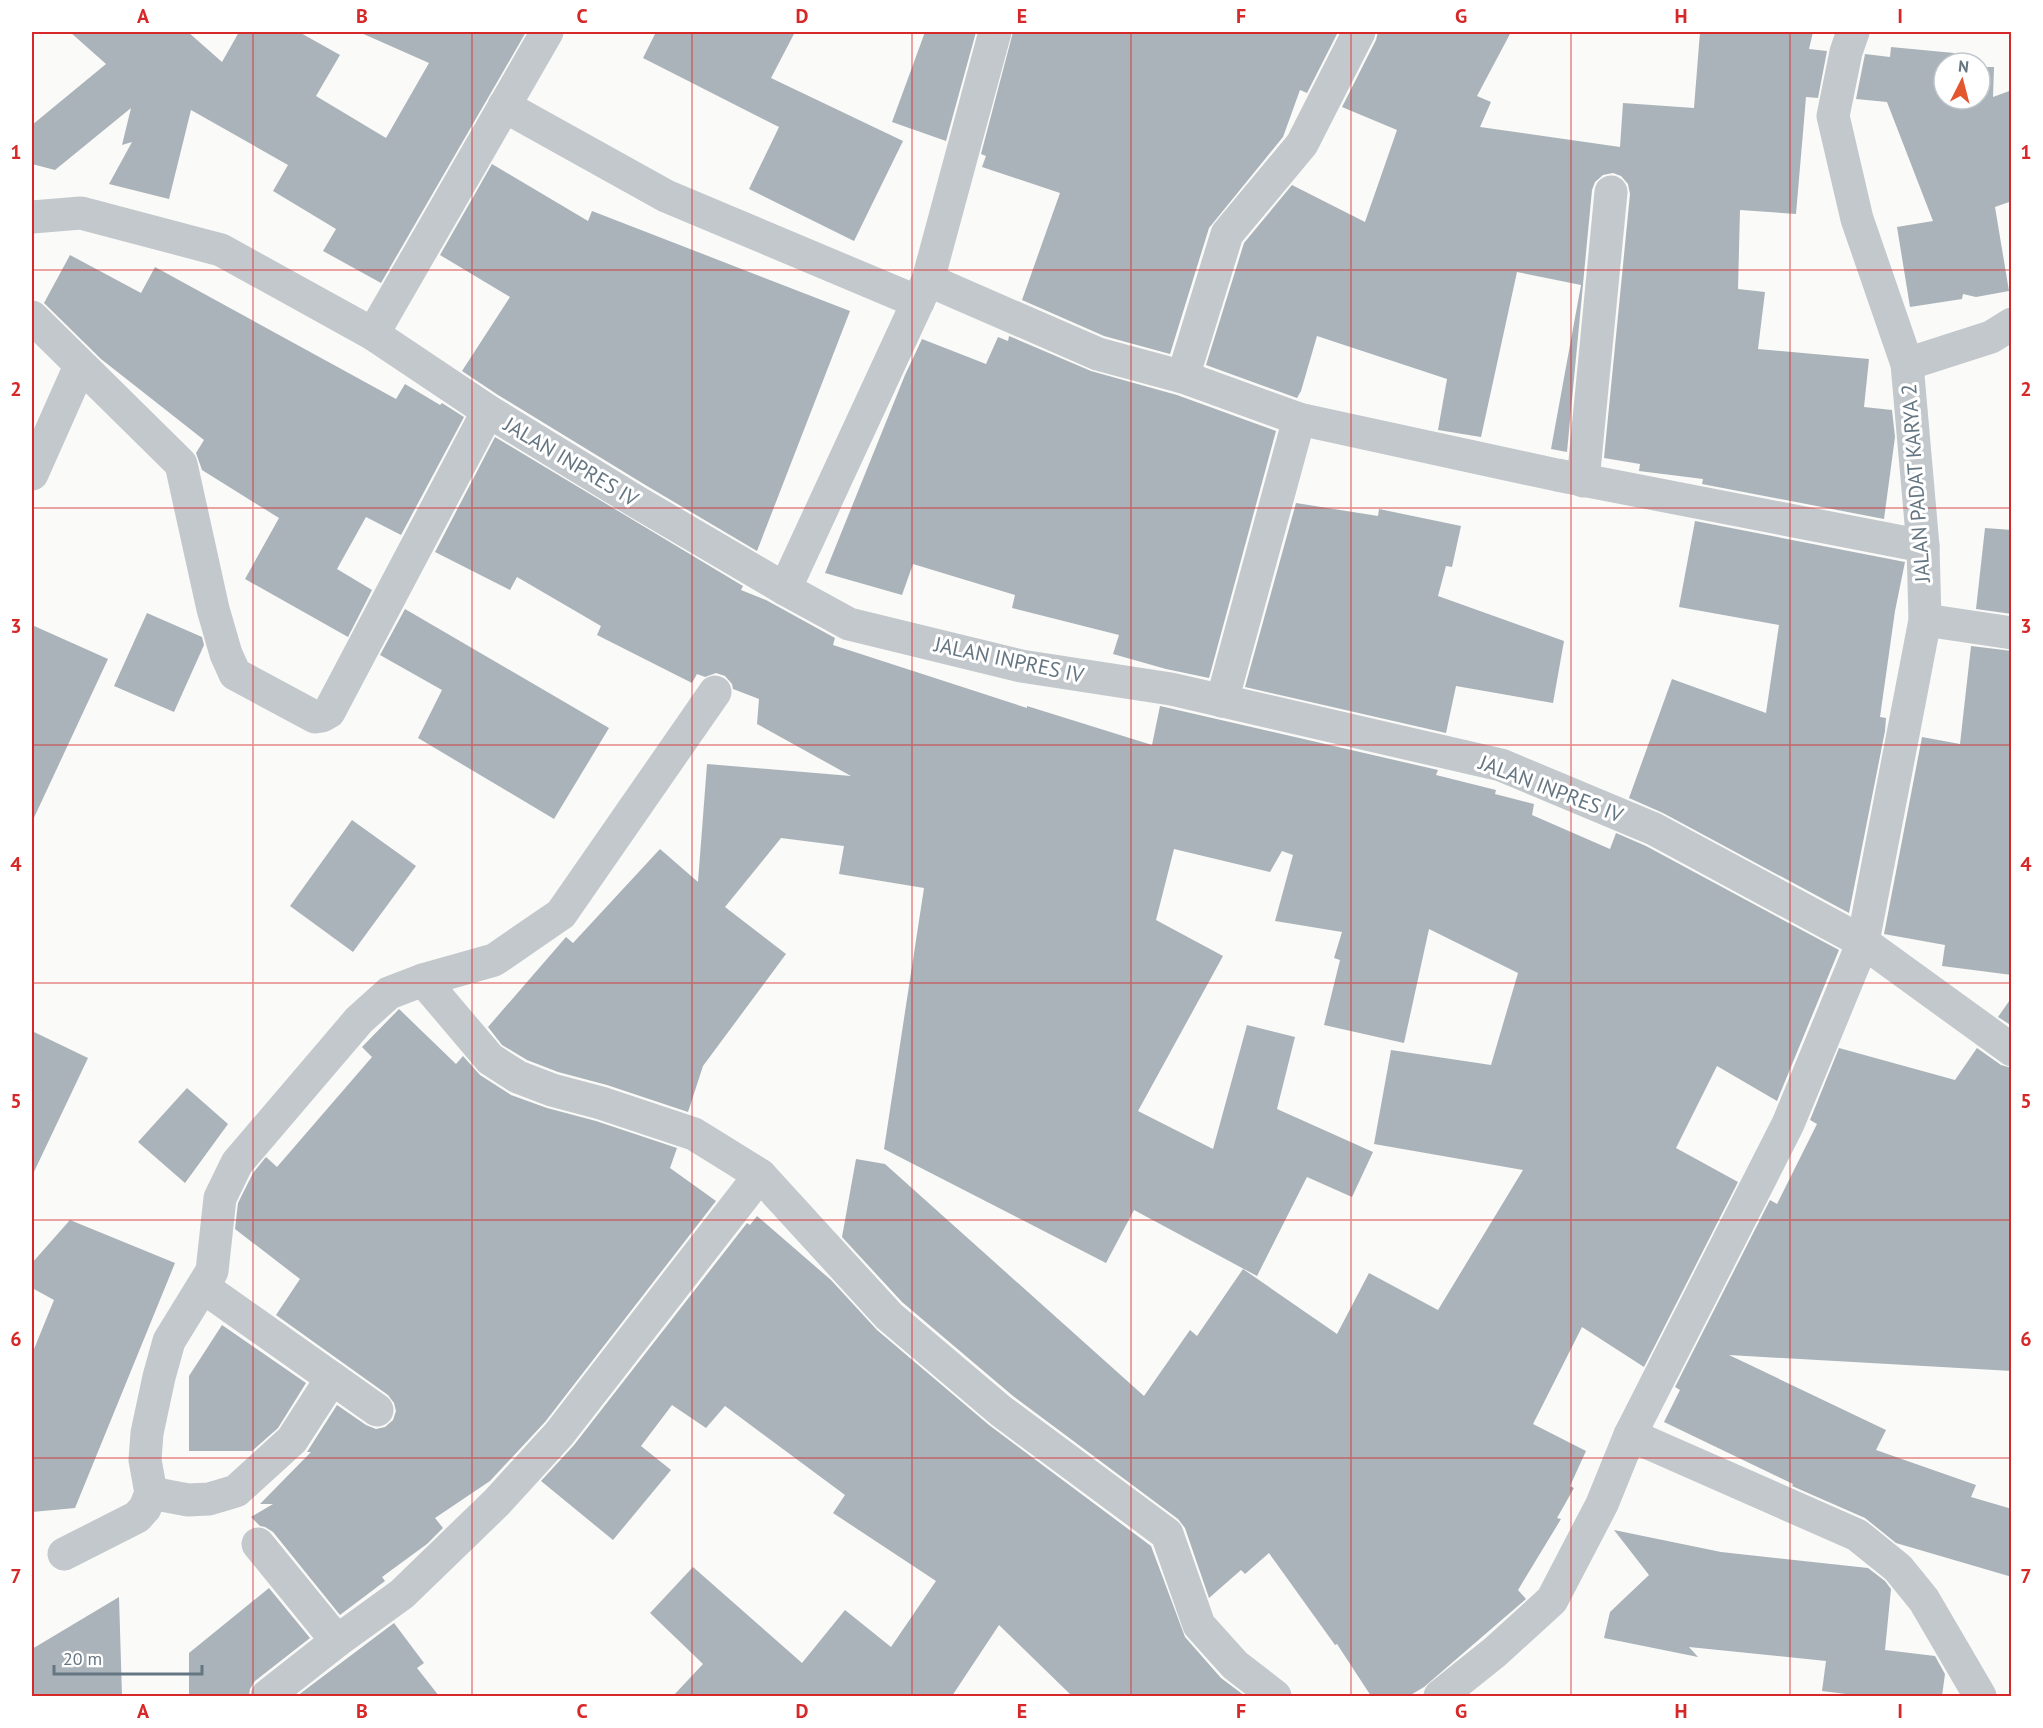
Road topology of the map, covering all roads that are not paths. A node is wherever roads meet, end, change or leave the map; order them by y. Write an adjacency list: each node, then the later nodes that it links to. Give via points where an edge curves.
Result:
1 (547, 32): 5 (street)
2 (995, 32): 8 (street)
3 (1359, 32): 14 (street, via 1302,144 1227,234)
4 (1852, 32): 12 (street, JALAN PADAT KARYA 2, via 1833,116 1857,219)
5 (504, 106): 8 (street, via 666,196); 11 (street)
6 (1611, 192): 18 (street)
7 (32, 216): 11 (street, JALAN INPRES IV, via 81,213 221,250)
8 (923, 291): 14 (street, via 1098,354); 20 (street)
9 (32, 317): 13 (street)
10 (2012, 324): 12 (street, via 1991,337)
11 (373, 334): 15 (street, JALAN INPRES IV)
12 (1907, 364): 19 (street, JALAN PADAT KARYA 2)
13 (80, 366): 15 (street, via 182,464 213,609 235,674 315,717 329,712); 17 (street)
14 (1183, 376): 16 (street)
15 (488, 411): 20 (street, JALAN INPRES IV)
16 (1299, 419): 18 (street); 24 (street)
17 (32, 474)
18 (1583, 481): 19 (street)
19 (1923, 546): 21 (street, JALAN PADAT KARYA 2)
20 (785, 589): 24 (street, JALAN INPRES IV, via 849,624 1021,666 1171,689)
21 (1925, 620): 22 (street); 25 (street, JALAN PADAT KARYA 2)
22 (2012, 633)
23 (715, 692): 26 (street, via 561,914 494,960)
24 (1222, 701): 25 (street, JALAN INPRES IV, via 1501,765 1654,830)
25 (1863, 942): 27 (street, JALAN INPRES IV); 32 (street, JALAN PADAT KARYA 2, via 1788,1124)
26 (423, 980): 28 (street, via 490,1059 518,1077 694,1134); 29 (street, via 389,993 359,1020 237,1162 220,1198 212,1271)
27 (2012, 1050)
28 (760, 1175): 36 (street, via 559,1434 497,1502 402,1594); 38 (street, via 889,1316 1000,1411 1167,1534 1199,1625 1235,1665)
29 (203, 1287): 30 (street); 33 (street, via 169,1341 159,1377 146,1442)
30 (332, 1378): 31 (street); 33 (street, via 292,1440 236,1491 188,1500)
31 (377, 1410)
32 (1630, 1435): 39 (street, JALAN PADAT KARYA 2, via 1602,1504 1552,1600); 40 (street, via 1857,1535 1898,1568 1924,1600)
33 (151, 1493): 35 (street, via 137,1517)
34 (258, 1544): 36 (street)
35 (64, 1554)
36 (337, 1641): 37 (street)
37 (267, 1696)
38 (1275, 1696)
39 (1440, 1696)
40 (1980, 1696)

